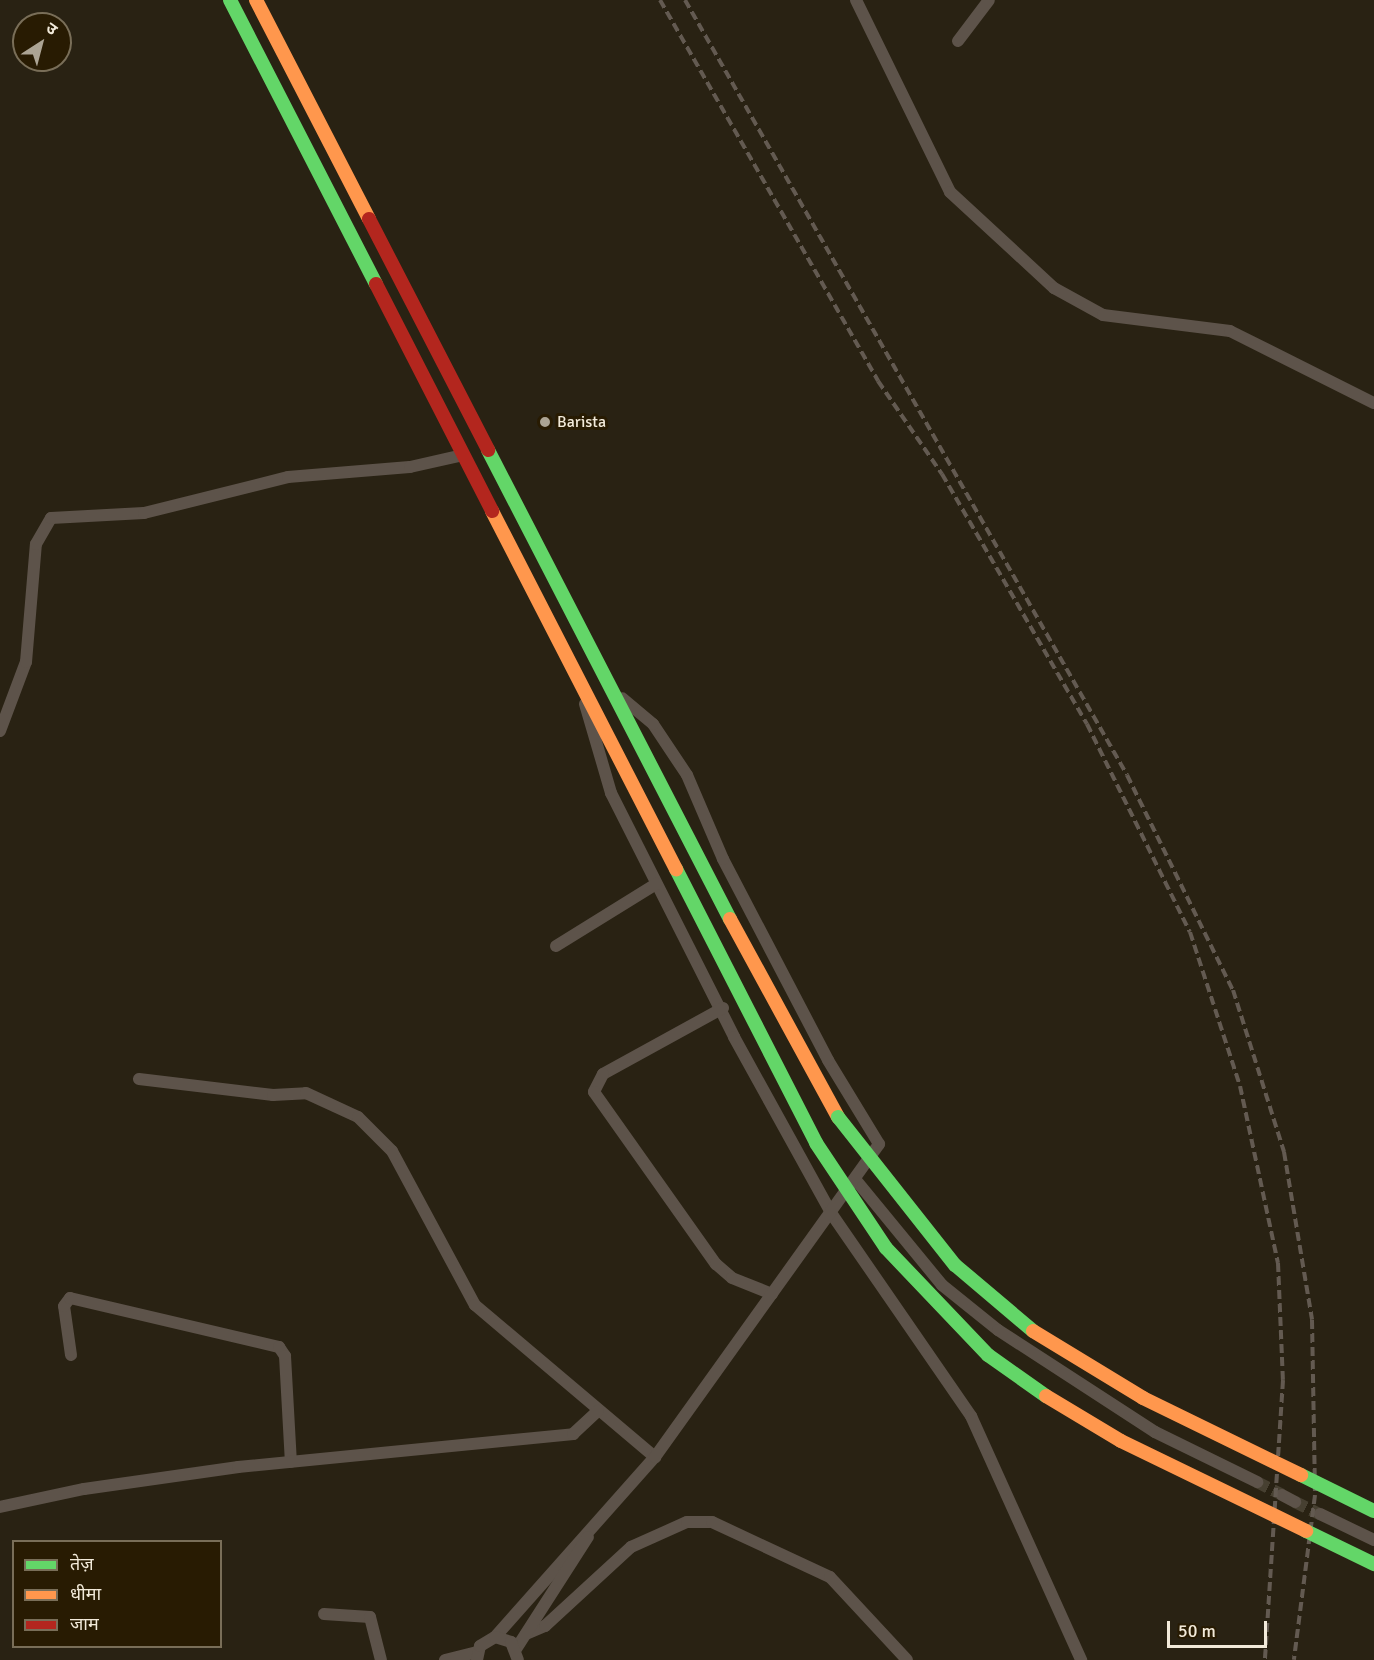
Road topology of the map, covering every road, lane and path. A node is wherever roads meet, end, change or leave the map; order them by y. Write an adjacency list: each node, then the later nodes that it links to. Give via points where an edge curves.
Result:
1 (230, 0): 7 (highway)
2 (256, 0): 9 (highway)
3 (856, 0): 6 (street, via 950,192 1054,288 1085,307 1123,320 1230,332)
4 (989, 0): 5 (street)
5 (958, 40)
6 (1374, 403)
7 (463, 455): 8 (highway); 10 (street, via 410,467 288,477 144,513 51,518 36,544 27,662)
8 (583, 687): 11 (street, via 589,729 611,793); 30 (highway, bridge, via 816,1143 886,1248 988,1355 1111,1436)
9 (609, 688): 15 (street, via 653,724 687,775 723,859 823,1050 878,1136 878,1149); 26 (highway, bridge, via 838,1117 955,1264 1033,1331 1143,1398)
10 (0, 731)
11 (656, 884): 12 (street); 13 (street)
12 (556, 946)
13 (723, 1008): 16 (street); 17 (street, via 603,1074 594,1092 716,1264 741,1284)
14 (140, 1079): 19 (street, via 273,1095 306,1093 358,1116 392,1151 475,1305)
15 (855, 1179): 16 (street); 22 (street, via 942,1285 998,1330 1155,1432)
16 (831, 1213): 17 (street); 39 (street, via 971,1416)
17 (772, 1294): 20 (street)
18 (71, 1355): 21 (street, via 64,1306 69,1298 279,1347 285,1356)
19 (598, 1411): 20 (street); 21 (street, via 573,1434)
20 (655, 1457): 28 (street)
21 (291, 1462): 25 (street, via 84,1489)
22 (1257, 1482)
23 (1282, 1496): 24 (street)
24 (1296, 1502)
25 (0, 1507)
26 (1374, 1510)
27 (1320, 1514): 29 (street)
28 (588, 1535): 32 (street); 33 (street)
29 (1374, 1540)
30 (1374, 1564)
31 (324, 1614): 36 (street, via 370,1617)
32 (526, 1634): 34 (street); 38 (street, via 545,1626 631,1547 676,1526 712,1522 830,1577)
33 (495, 1637): 34 (street); 35 (street)
34 (517, 1654)
35 (477, 1656): 37 (street)
36 (381, 1660)
37 (445, 1660)
38 (907, 1660)
39 (1081, 1660)

